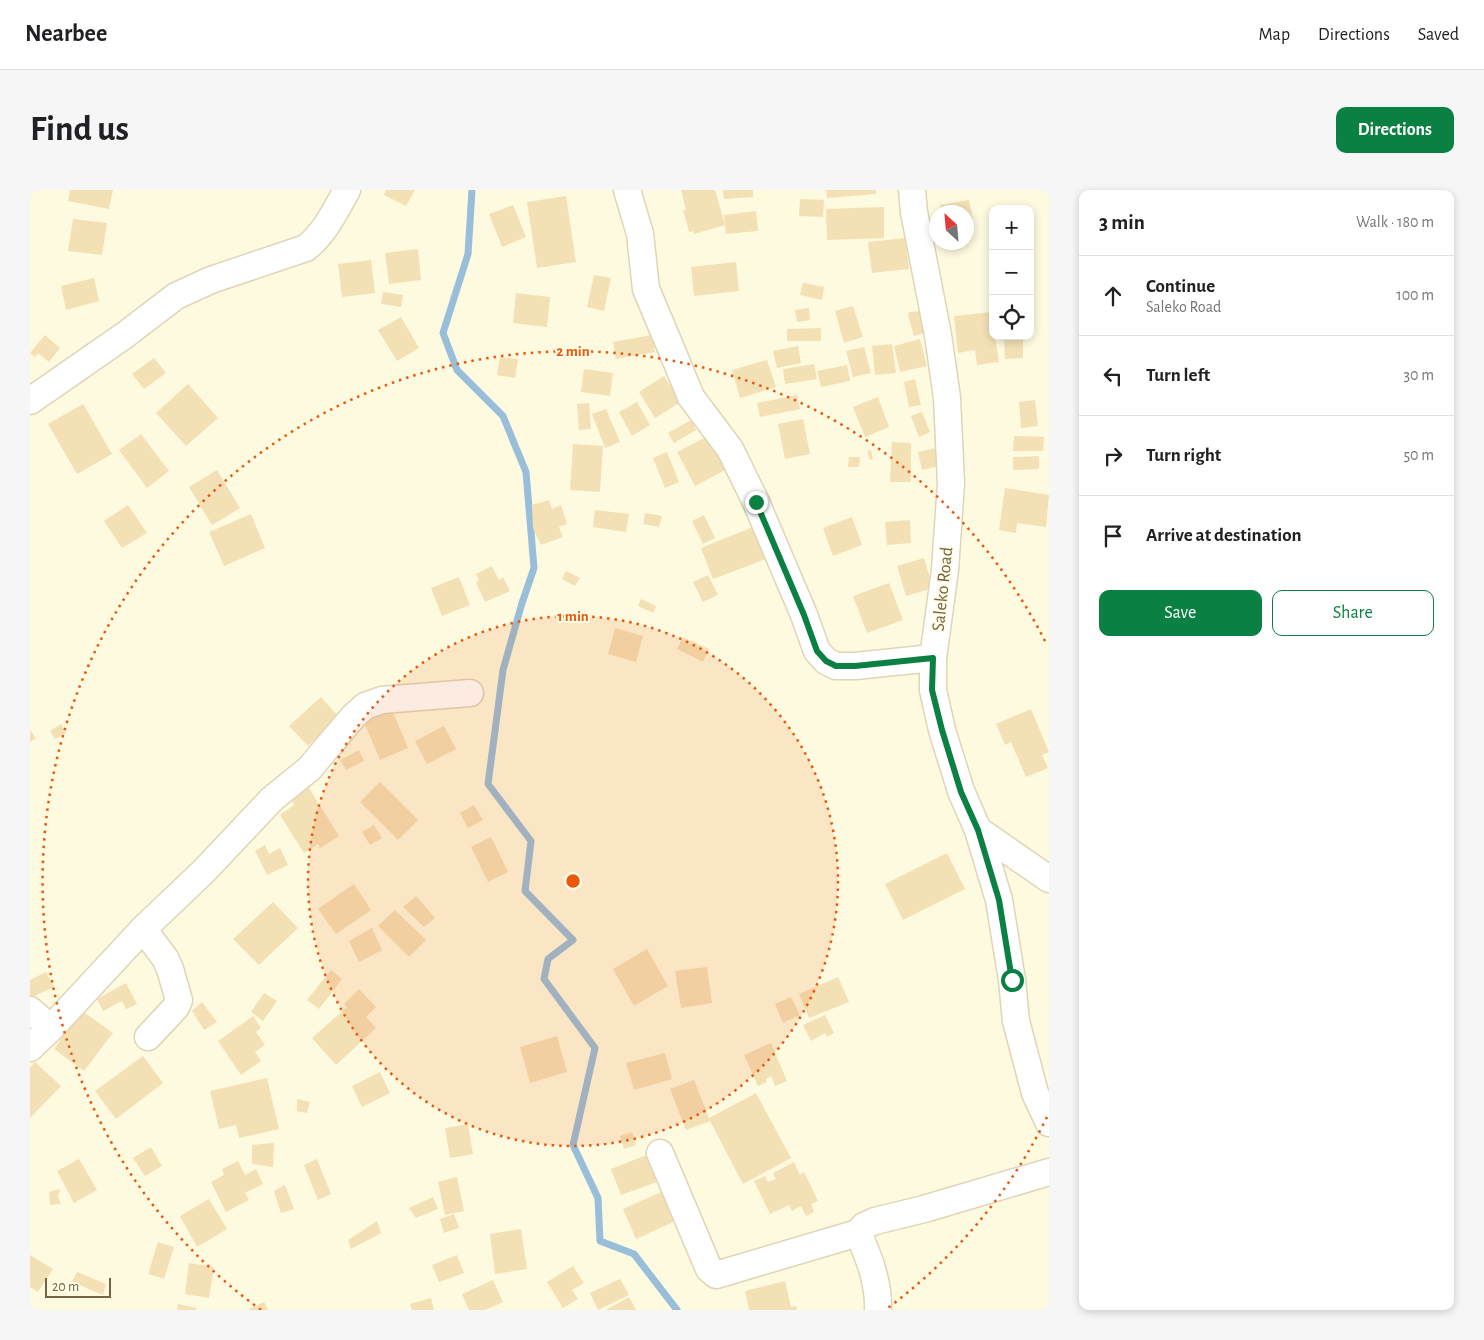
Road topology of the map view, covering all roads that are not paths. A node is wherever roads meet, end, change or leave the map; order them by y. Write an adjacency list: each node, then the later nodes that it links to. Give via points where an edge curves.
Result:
1 (347, 190): 4 (street, via 325,229 306,248 211,280 176,296)
2 (627, 190): 5 (street, via 640,234 646,289 692,397 730,449 756,502 817,651 836,666)
3 (912, 190): 5 (street, Saleko Road, via 947,398 951,483 945,570)
4 (30, 401)
5 (933, 658): 7 (street, Saleko Road, via 932,690 942,730 961,792)
6 (470, 694): 9 (street, via 382,700 365,706 309,769 272,799)
7 (978, 830): 8 (street); 14 (street, Saleko Road, via 999,900 1016,1021)
8 (1049, 879)
9 (144, 929): 11 (street); 12 (street, via 170,969 178,1000 176,1007)
10 (30, 1010): 11 (street)
11 (51, 1028): 13 (street)
12 (148, 1037)
13 (30, 1048)
14 (1042, 1084): 15 (street, Saleko Road)
15 (1049, 1123)
16 (660, 1153): 18 (street, via 709,1269 716,1275)
17 (1049, 1172): 18 (street, via 875,1221)
18 (858, 1233): 19 (street, via 877,1288)
19 (878, 1310)

